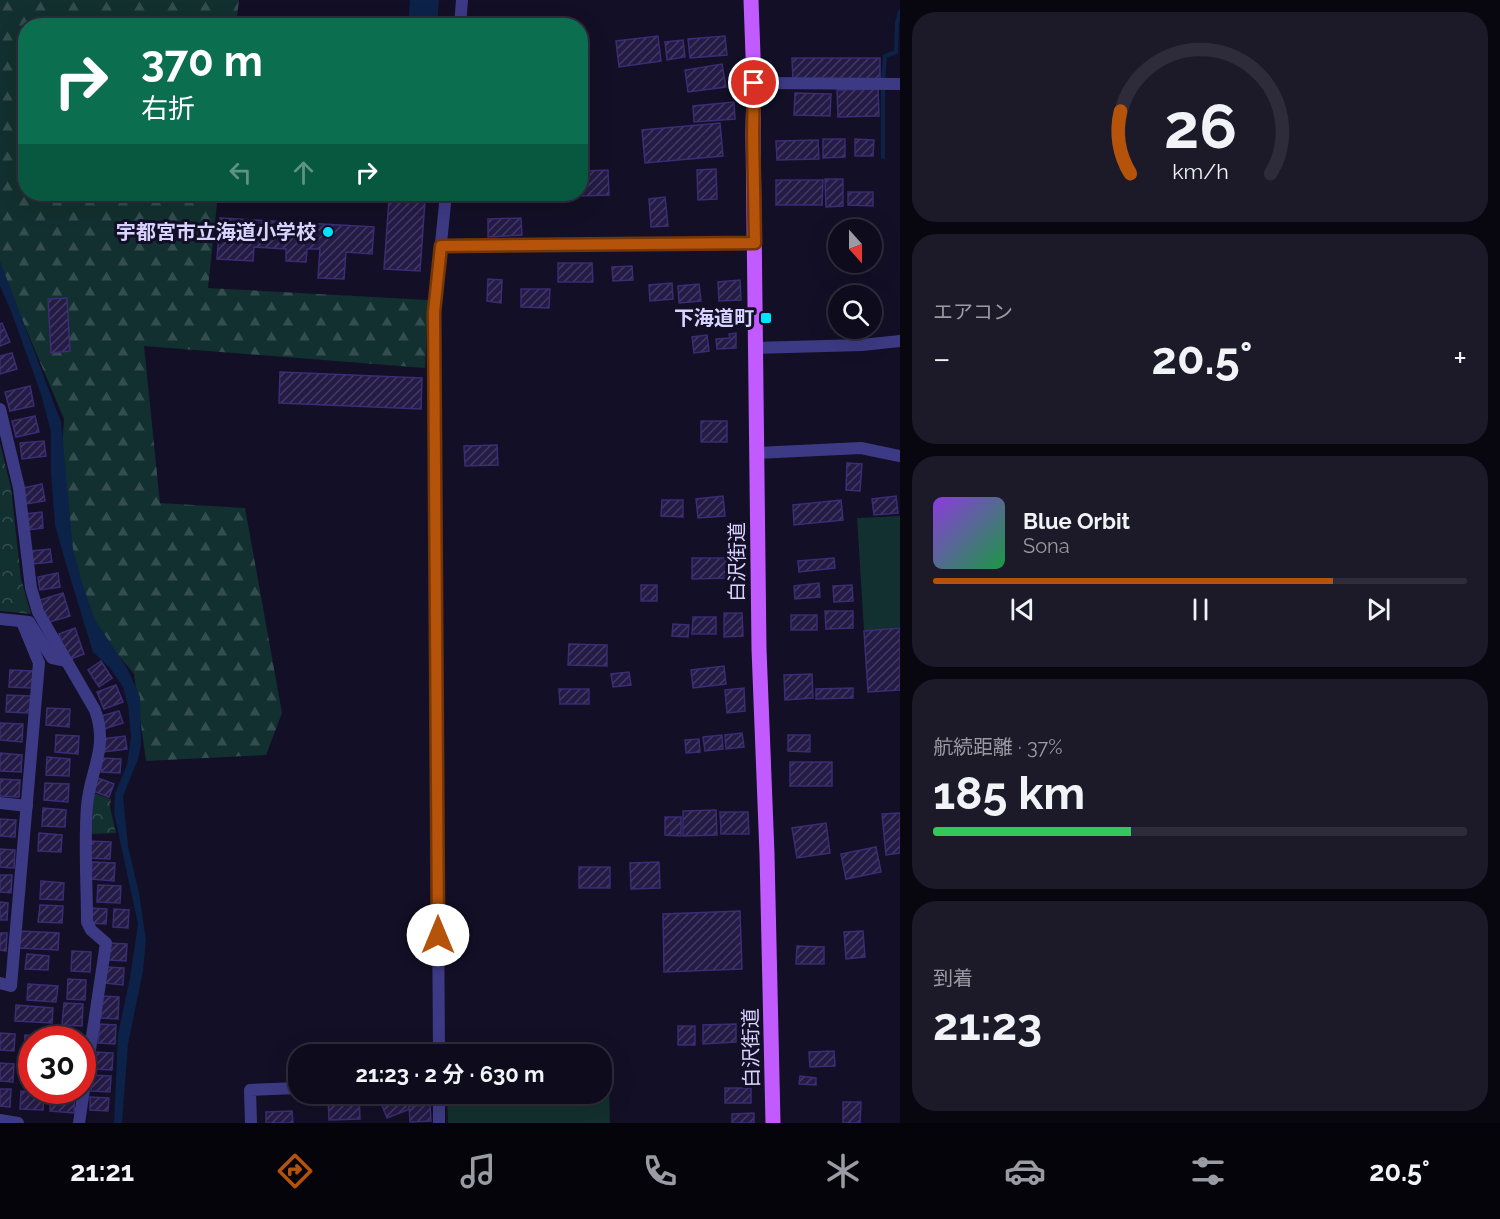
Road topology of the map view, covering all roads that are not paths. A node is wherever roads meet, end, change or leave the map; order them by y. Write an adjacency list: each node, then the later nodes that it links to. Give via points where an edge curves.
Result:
1 (462, 0): 3 (street)
2 (751, 0): 4 (main road, 白沢街道)
3 (461, 18)
4 (754, 83): 5 (street); 7 (main road, 白沢街道)
5 (900, 84)
6 (445, 201): 8 (street)
7 (755, 243): 8 (street); 10 (main road, 白沢街道)
8 (441, 246): 20 (street, via 434,312)
9 (900, 341): 10 (street)
10 (756, 348): 12 (main road, 白沢街道)
11 (0, 409): 16 (street, via 19,488 31,588 38,612)
12 (757, 453): 13 (street, via 861,448); 28 (main road, 白沢街道)
13 (900, 456)
14 (0, 619): 15 (street)
15 (22, 622): 16 (street, via 29,622 52,658); 18 (street, via 39,663)
16 (67, 661): 25 (street, via 101,726 87,804 87,922 106,943)
17 (0, 803): 18 (street)
18 (27, 806): 19 (street, via 11,986)
19 (0, 983)
20 (439, 1044)
21 (288, 1088): 26 (street, via 250,1090)
22 (439, 1104): 27 (street)
23 (0, 1120): 24 (street)
24 (18, 1123)
25 (79, 1123)
26 (251, 1123)
27 (439, 1123)
28 (773, 1123)

